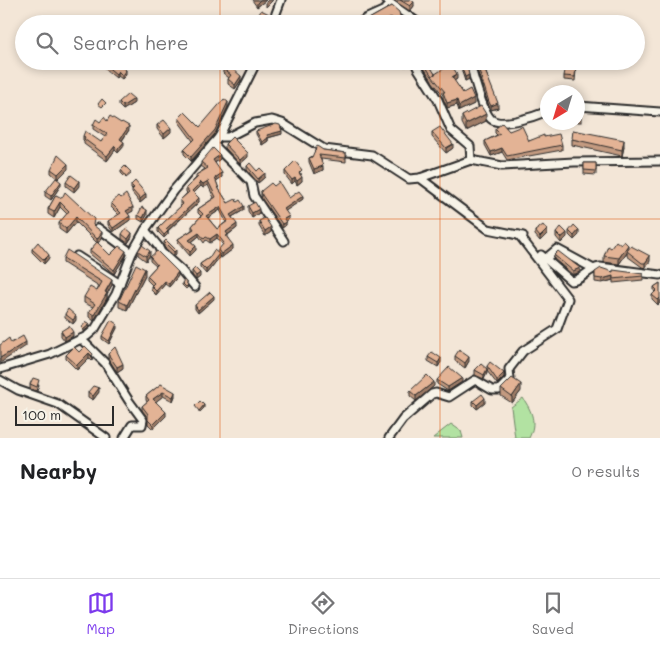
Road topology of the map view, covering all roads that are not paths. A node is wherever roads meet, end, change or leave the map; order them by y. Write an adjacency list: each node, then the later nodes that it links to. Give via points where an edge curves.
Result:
1 (281, 0): 3 (street)
2 (389, 2): 4 (street, via 385,10); 5 (street)
3 (275, 15)
4 (374, 15)
5 (407, 15)
6 (253, 70): 12 (street)
7 (419, 70): 14 (street, via 451,130 470,146)
8 (472, 70): 11 (street, via 487,113 494,121 503,123)
9 (585, 107): 10 (street)
10 (660, 112)
11 (540, 113)
12 (219, 137): 13 (street); 16 (street, via 228,137 255,123 272,120 324,149 367,153 402,176)
13 (213, 144): 18 (street); 20 (street, via 250,180 255,198)
14 (472, 160): 15 (street, via 502,166); 16 (street)
15 (660, 160)
16 (420, 178): 19 (street, via 488,229)
17 (98, 228): 21 (street)
18 (145, 230): 21 (street); 27 (street)
19 (519, 235): 23 (street); 33 (street, via 568,298 558,328 521,353 509,369 510,379 499,390 492,390 475,380 449,397 436,392 404,419)
20 (284, 241)
21 (132, 252): 26 (street)
22 (77, 256): 26 (street)
23 (544, 260): 24 (street, via 556,249); 24 (street, via 570,281 578,280)
24 (592, 268): 25 (street)
25 (660, 275)
26 (120, 284): 28 (street, via 101,321)
27 (195, 287)
28 (81, 339): 29 (street, via 50,354); 32 (street, via 106,363 144,421 141,425 132,425)
29 (0, 369)
30 (0, 380): 31 (street, via 58,404)
31 (106, 438)
32 (124, 438)
33 (389, 438)

